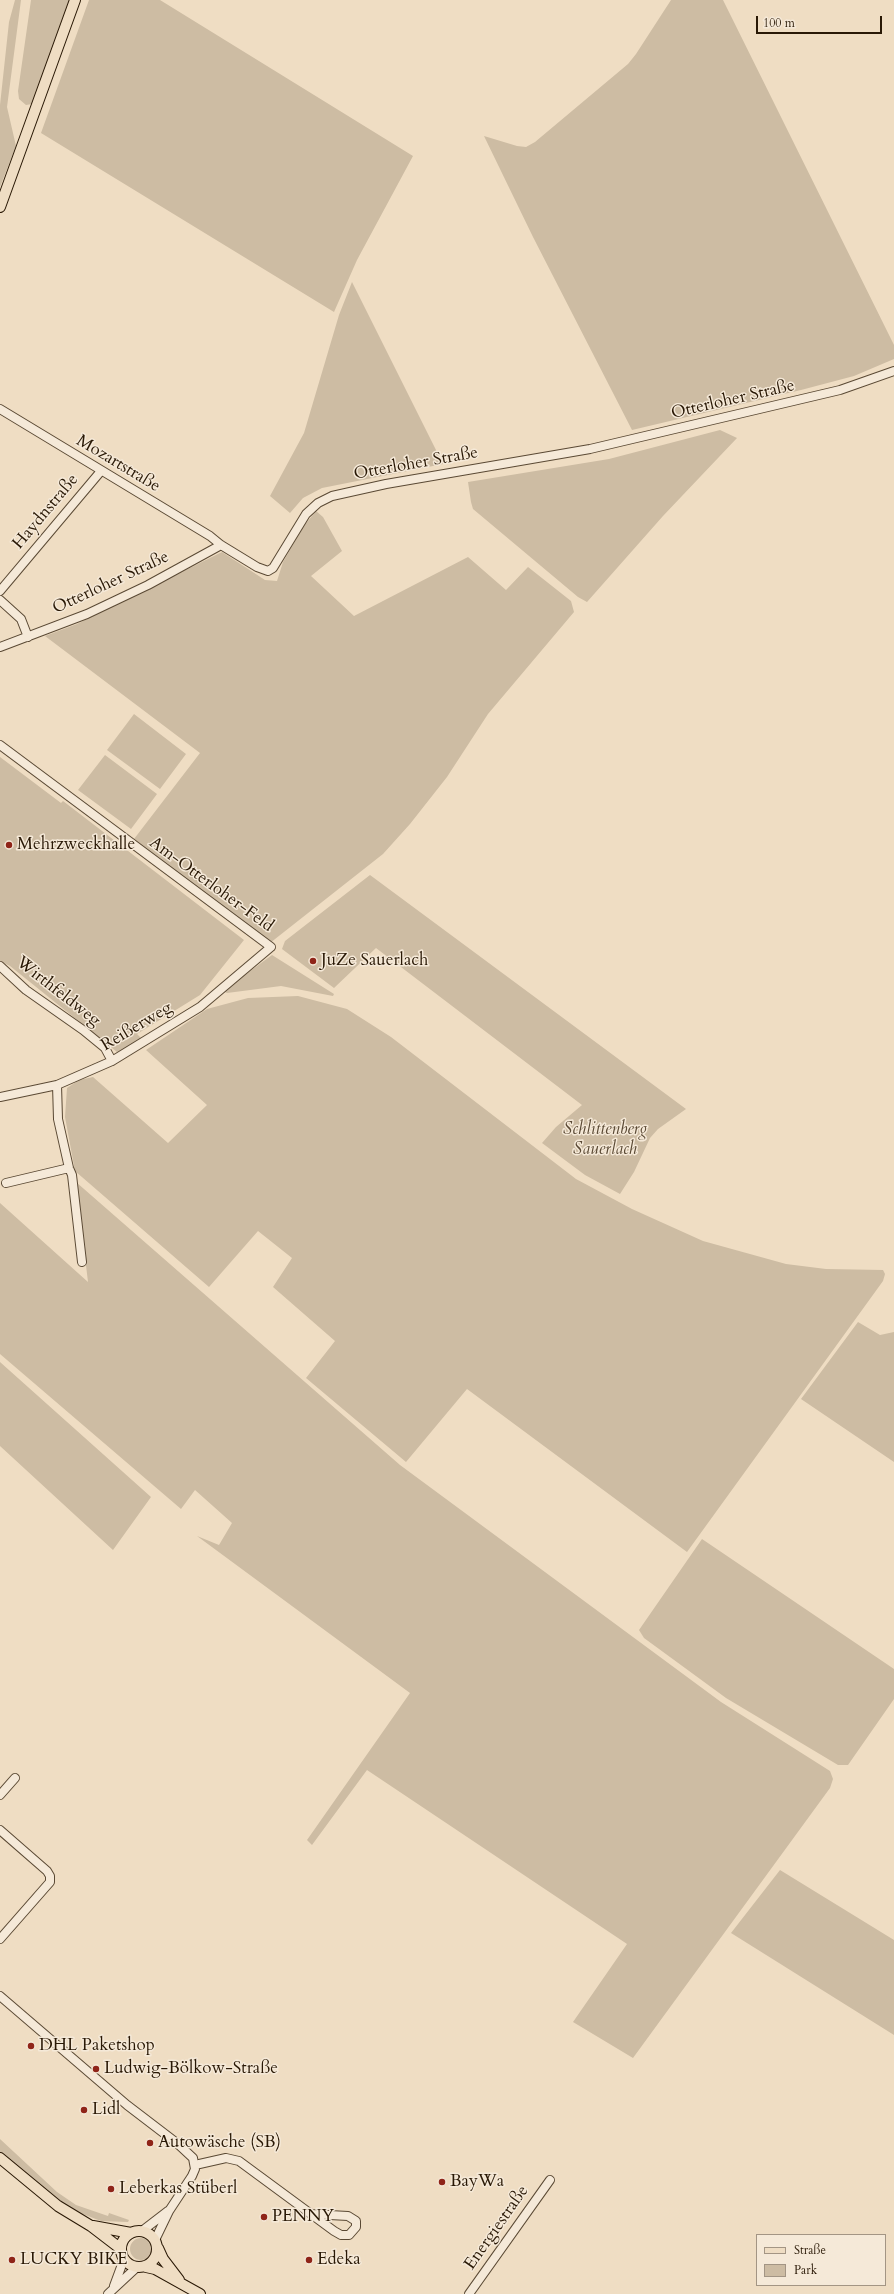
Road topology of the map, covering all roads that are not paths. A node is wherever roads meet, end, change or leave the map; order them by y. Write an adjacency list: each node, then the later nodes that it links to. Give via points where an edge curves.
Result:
1 (75, 0): 2 (main road)
2 (0, 207)
3 (894, 371): 6 (street, Otterloher Straße, via 840,390 590,449 386,484 332,496 318,503 306,514 273,568 268,571)
4 (0, 410): 5 (street, Mozartstraße)
5 (101, 471): 6 (street, Mozartstraße); 7 (street, Haydnstraße)
6 (221, 545): 9 (street, Otterloher Straße, via 148,585 87,614)
7 (0, 591)
8 (0, 600): 9 (street, via 21,619)
9 (28, 637): 10 (street, Otterloher Straße)
10 (0, 647)
11 (0, 746): 12 (street, Am-Otterloher-Feld)
12 (271, 947): 14 (street, Reißerweg, via 200,1007)
13 (0, 966): 14 (street, Wirthfeldweg, via 26,990 105,1048)
14 (112, 1061): 15 (street, Reißerweg)
15 (57, 1085): 16 (street, Reißerweg); 17 (street, via 58,1119)
16 (0, 1097)
17 (69, 1168): 18 (street); 19 (street, via 72,1175)
18 (6, 1183)
19 (82, 1262)
20 (15, 1778): 21 (street)
21 (0, 1795)
22 (0, 1830): 23 (street, via 48,1871 50,1882)
23 (0, 1939)
24 (0, 1996): 26 (street, via 133,2110 178,2144 193,2158)
25 (0, 2158): 30 (main road, via 58,2206)
26 (195, 2165): 28 (street, via 192,2176); 29 (street, via 226,2158 239,2161)
27 (550, 2180): 40 (street, Energiestraße)
28 (169, 2211): 31 (street); 33 (street)
29 (311, 2214): 29 (street, via 341,2235 349,2235 356,2227 356,2221 348,2216)
30 (91, 2226): 32 (main road); 34 (main road)
31 (142, 2231): 32 (main road); 33 (main road, via 150,2234)
32 (131, 2233): 34 (main road, via 122,2242)
33 (156, 2244): 35 (main road, via 155,2259); 36 (main road, via 170,2270)
34 (122, 2254): 35 (main road, via 129,2264); 37 (street)
35 (141, 2267): 36 (main road); 37 (street)
36 (182, 2283): 39 (main road)
37 (114, 2287): 38 (street)
38 (108, 2294)
39 (200, 2294)
40 (469, 2294)

